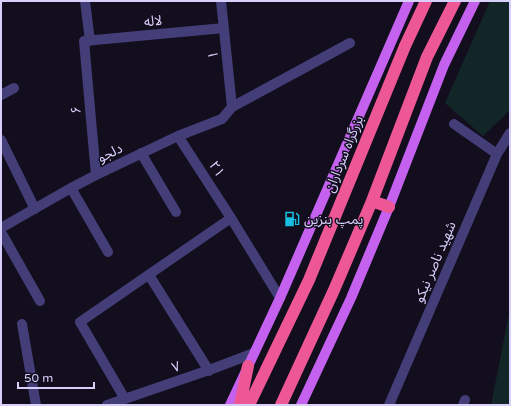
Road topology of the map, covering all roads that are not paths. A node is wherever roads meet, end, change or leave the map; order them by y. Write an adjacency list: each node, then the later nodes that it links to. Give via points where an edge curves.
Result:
1 (85, 1): 8 (street, ۶)
2 (221, 1): 7 (street, ۱)
3 (409, 1): 30 (main road)
4 (426, 1): 41 (highway, بزرگراه سرداران, via 309,280)
5 (455, 1): 21 (highway, via 427,57)
6 (475, 1): 22 (main road, via 444,65)
7 (224, 28): 8 (street, لاله); 12 (street, ۱)
8 (87, 41): 19 (street, ۶)
9 (350, 43): 12 (street, دلجو)
10 (14, 88): 11 (street)
11 (1, 95)
12 (232, 107): 15 (street, دلجو, via 222,119)
13 (454, 124): 18 (street)
14 (510, 133): 18 (street, شهید ناصر نیکو)
15 (178, 136): 17 (street, دلجو); 25 (street, ۲۱)
16 (1, 140): 23 (street)
17 (141, 153): 19 (street, دلجو); 24 (street)
18 (497, 154): 44 (street, شهید ناصر نیکو)
19 (96, 175): 20 (street, دلجو)
20 (71, 188): 23 (street, دلجو); 28 (street)
21 (372, 201): 22 (highway); 42 (highway)
22 (389, 208): 43 (main road, via 351,298)
23 (35, 209): 26 (street, دلجو)
24 (176, 212)
25 (231, 218): 29 (street); 30 (street, ۲۱)
26 (1, 228)
27 (1, 232): 31 (street)
28 (108, 252)
29 (149, 275): 35 (street); 36 (street, via 80,322)
30 (280, 298): 33 (main road)
31 (40, 301)
32 (22, 324): 37 (street)
33 (254, 353): 34 (main road); 35 (street, ۷)
34 (248, 366): 39 (main road); 40 (highway)
35 (208, 371): 36 (street, ۷)
36 (125, 399): 38 (street, ۷)
37 (36, 405)
38 (107, 405)
39 (230, 405)
40 (240, 405)
41 (248, 405)
42 (281, 405)
43 (301, 405)
44 (389, 405)

